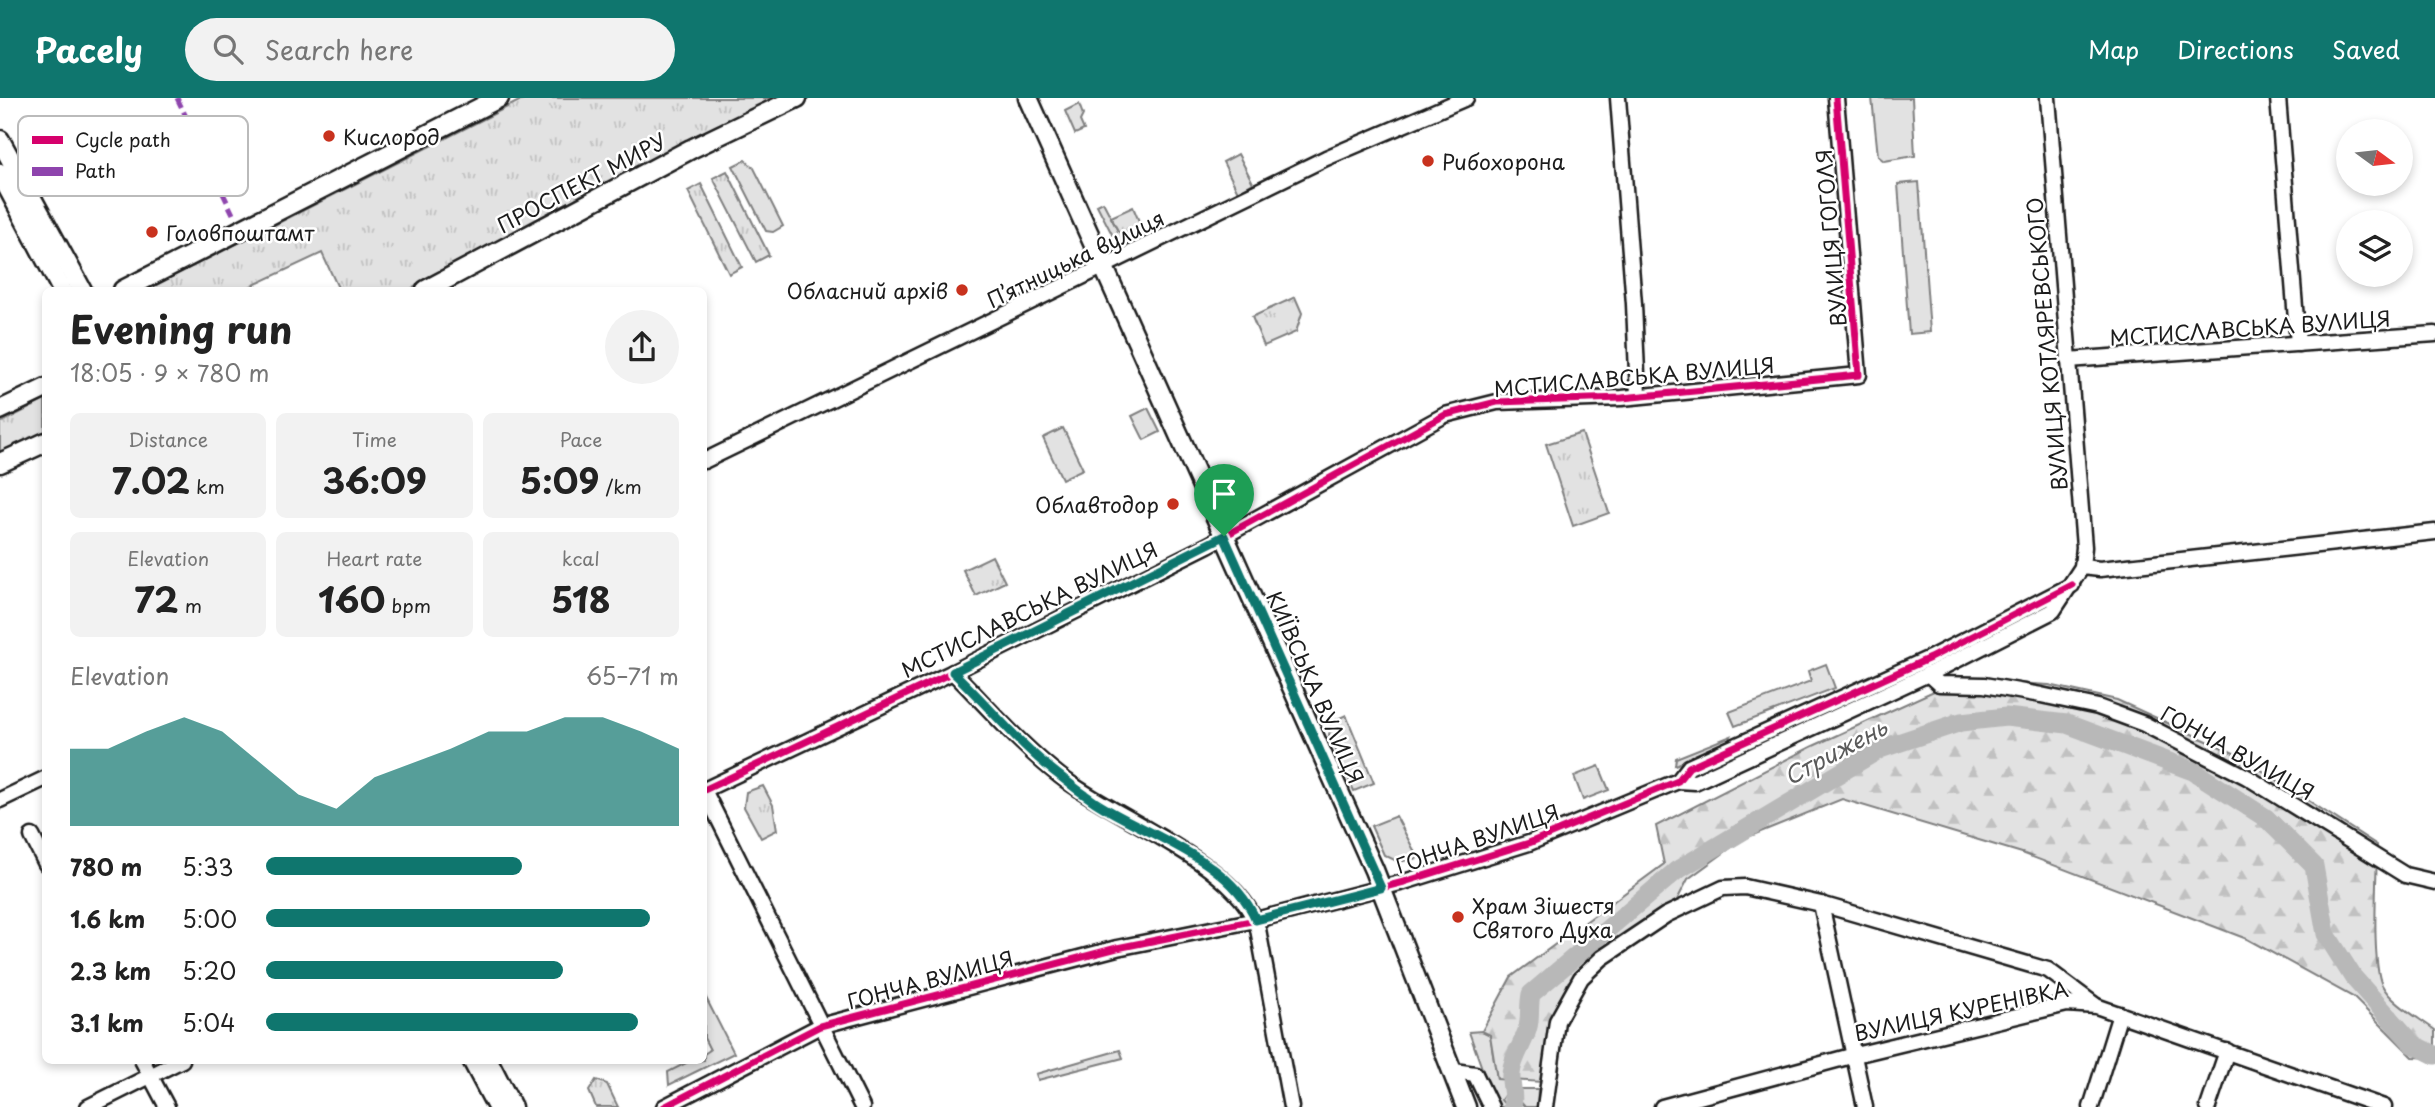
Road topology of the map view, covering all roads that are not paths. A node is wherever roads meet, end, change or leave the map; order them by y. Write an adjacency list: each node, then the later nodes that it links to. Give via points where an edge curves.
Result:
1 (499, 98): 16 (main road)
2 (797, 98): 17 (main road, ПРОСПЕКТ МИРУ)
3 (1028, 98): 13 (main road, КИЇВСЬКА ВУЛИЦЯ)
4 (1466, 98): 13 (street, Пʼятницька вулиця, via 1326,158)
5 (1618, 98): 23 (street)
6 (1836, 98): 21 (street, ВУЛИЦЯ ГОГОЛЯ)
7 (2048, 98): 20 (street, ВУЛИЦЯ КОТЛЯРЕВСЬКОГО)
8 (2278, 98): 19 (street)
9 (0, 140): 11 (main road)
10 (0, 173): 14 (main road)
11 (18, 173)
12 (31, 196): 15 (main road)
13 (1105, 267): 26 (street, Пʼятницька вулиця); 29 (main road, КИЇВСЬКА ВУЛИЦЯ)
14 (60, 287)
15 (80, 287)
16 (129, 287)
17 (432, 287)
18 (2435, 334): 19 (street, МСТИСЛАВСЬКА ВУЛИЦЯ)
19 (2298, 344): 20 (street, МСТИСЛАВСЬКА ВУЛИЦЯ)
20 (2068, 360): 30 (street, ВУЛИЦЯ КОТЛЯРЕВСЬКОГО)
21 (1859, 375): 23 (street, МСТИСЛАВСЬКА ВУЛИЦЯ)
22 (42, 390): 24 (main road)
23 (1637, 396): 29 (street, МСТИСЛАВСЬКА ВУЛИЦЯ, via 1497,402 1445,415)
24 (0, 410)
25 (42, 444): 27 (main road)
26 (707, 460)
27 (0, 463)
28 (2435, 532): 30 (street, via 2100,569)
29 (1224, 536): 32 (street, МСТИСЛАВСЬКА ВУЛИЦЯ); 42 (main road, КИЇВСЬКА ВУЛИЦЯ)
30 (2082, 567): 31 (street, ВУЛИЦЯ КОТЛЯРЕВСЬКОГО)
31 (2072, 585): 33 (street, ГОНЧА ВУЛИЦЯ, via 2053,611); 35 (street, ГОНЧА ВУЛИЦЯ, via 1930,659 1689,767)
32 (953, 672): 36 (street, МСТИСЛАВСЬКА ВУЛИЦЯ); 44 (street, via 1058,774 1095,802 1215,872 1251,908)
33 (1927, 674): 35 (street, ГОНЧА ВУЛИЦЯ, via 1695,782); 41 (street, ГОНЧА ВУЛИЦЯ, via 1939,684 1984,685 2040,695 2144,724 2247,777 2405,875)
34 (42, 780): 38 (street)
35 (1678, 781): 42 (street, ГОНЧА ВУЛИЦЯ, via 1529,843)
36 (707, 789)
37 (707, 796): 47 (street)
38 (9, 797)
39 (32, 836): 40 (street)
40 (42, 856)
41 (2435, 883)
42 (1381, 888): 44 (street, ГОНЧА ВУЛИЦЯ); 54 (main road, КИЇВСЬКА ВУЛИЦЯ)
43 (1821, 904): 45 (street, via 2048,970); 49 (street); 65 (street, via 1745,887 1723,888 1666,915 1602,958 1581,978 1557,1021)
44 (1256, 920): 47 (street, ГОНЧА ВУЛИЦЯ, via 1117,948); 63 (street)
45 (2096, 1006): 46 (street, ВУЛИЦЯ КУРЕНІВКА); 49 (street, ВУЛИЦЯ КУРЕНІВКА, via 2067,1004)
46 (2120, 1014): 48 (street, ВУЛИЦЯ КУРЕНІВКА); 68 (street)
47 (820, 1026): 61 (street, ГОНЧА ВУЛИЦЯ); 62 (street)
48 (2227, 1051): 69 (street); 70 (street, ВУЛИЦЯ КУРЕНІВКА)
49 (1855, 1055): 66 (street, ВУЛИЦЯ КУРЕНІВКА); 67 (street)
50 (144, 1064): 55 (street)
51 (174, 1064): 55 (street)
52 (474, 1064): 59 (main road)
53 (490, 1064): 60 (main road)
54 (1454, 1071): 56 (main road, КИЇВСЬКА ВУЛИЦЯ); 64 (street, via 1475,1074)
55 (150, 1076): 57 (street); 58 (street)
56 (1465, 1103)
57 (88, 1107)
58 (167, 1107)
59 (498, 1107)
60 (512, 1107)
61 (664, 1107)
62 (862, 1107)
63 (1291, 1107)
64 (1491, 1107)
65 (1545, 1107)
66 (1662, 1107)
67 (1864, 1107)
68 (2091, 1107)
69 (2208, 1107)
70 (2384, 1107)

